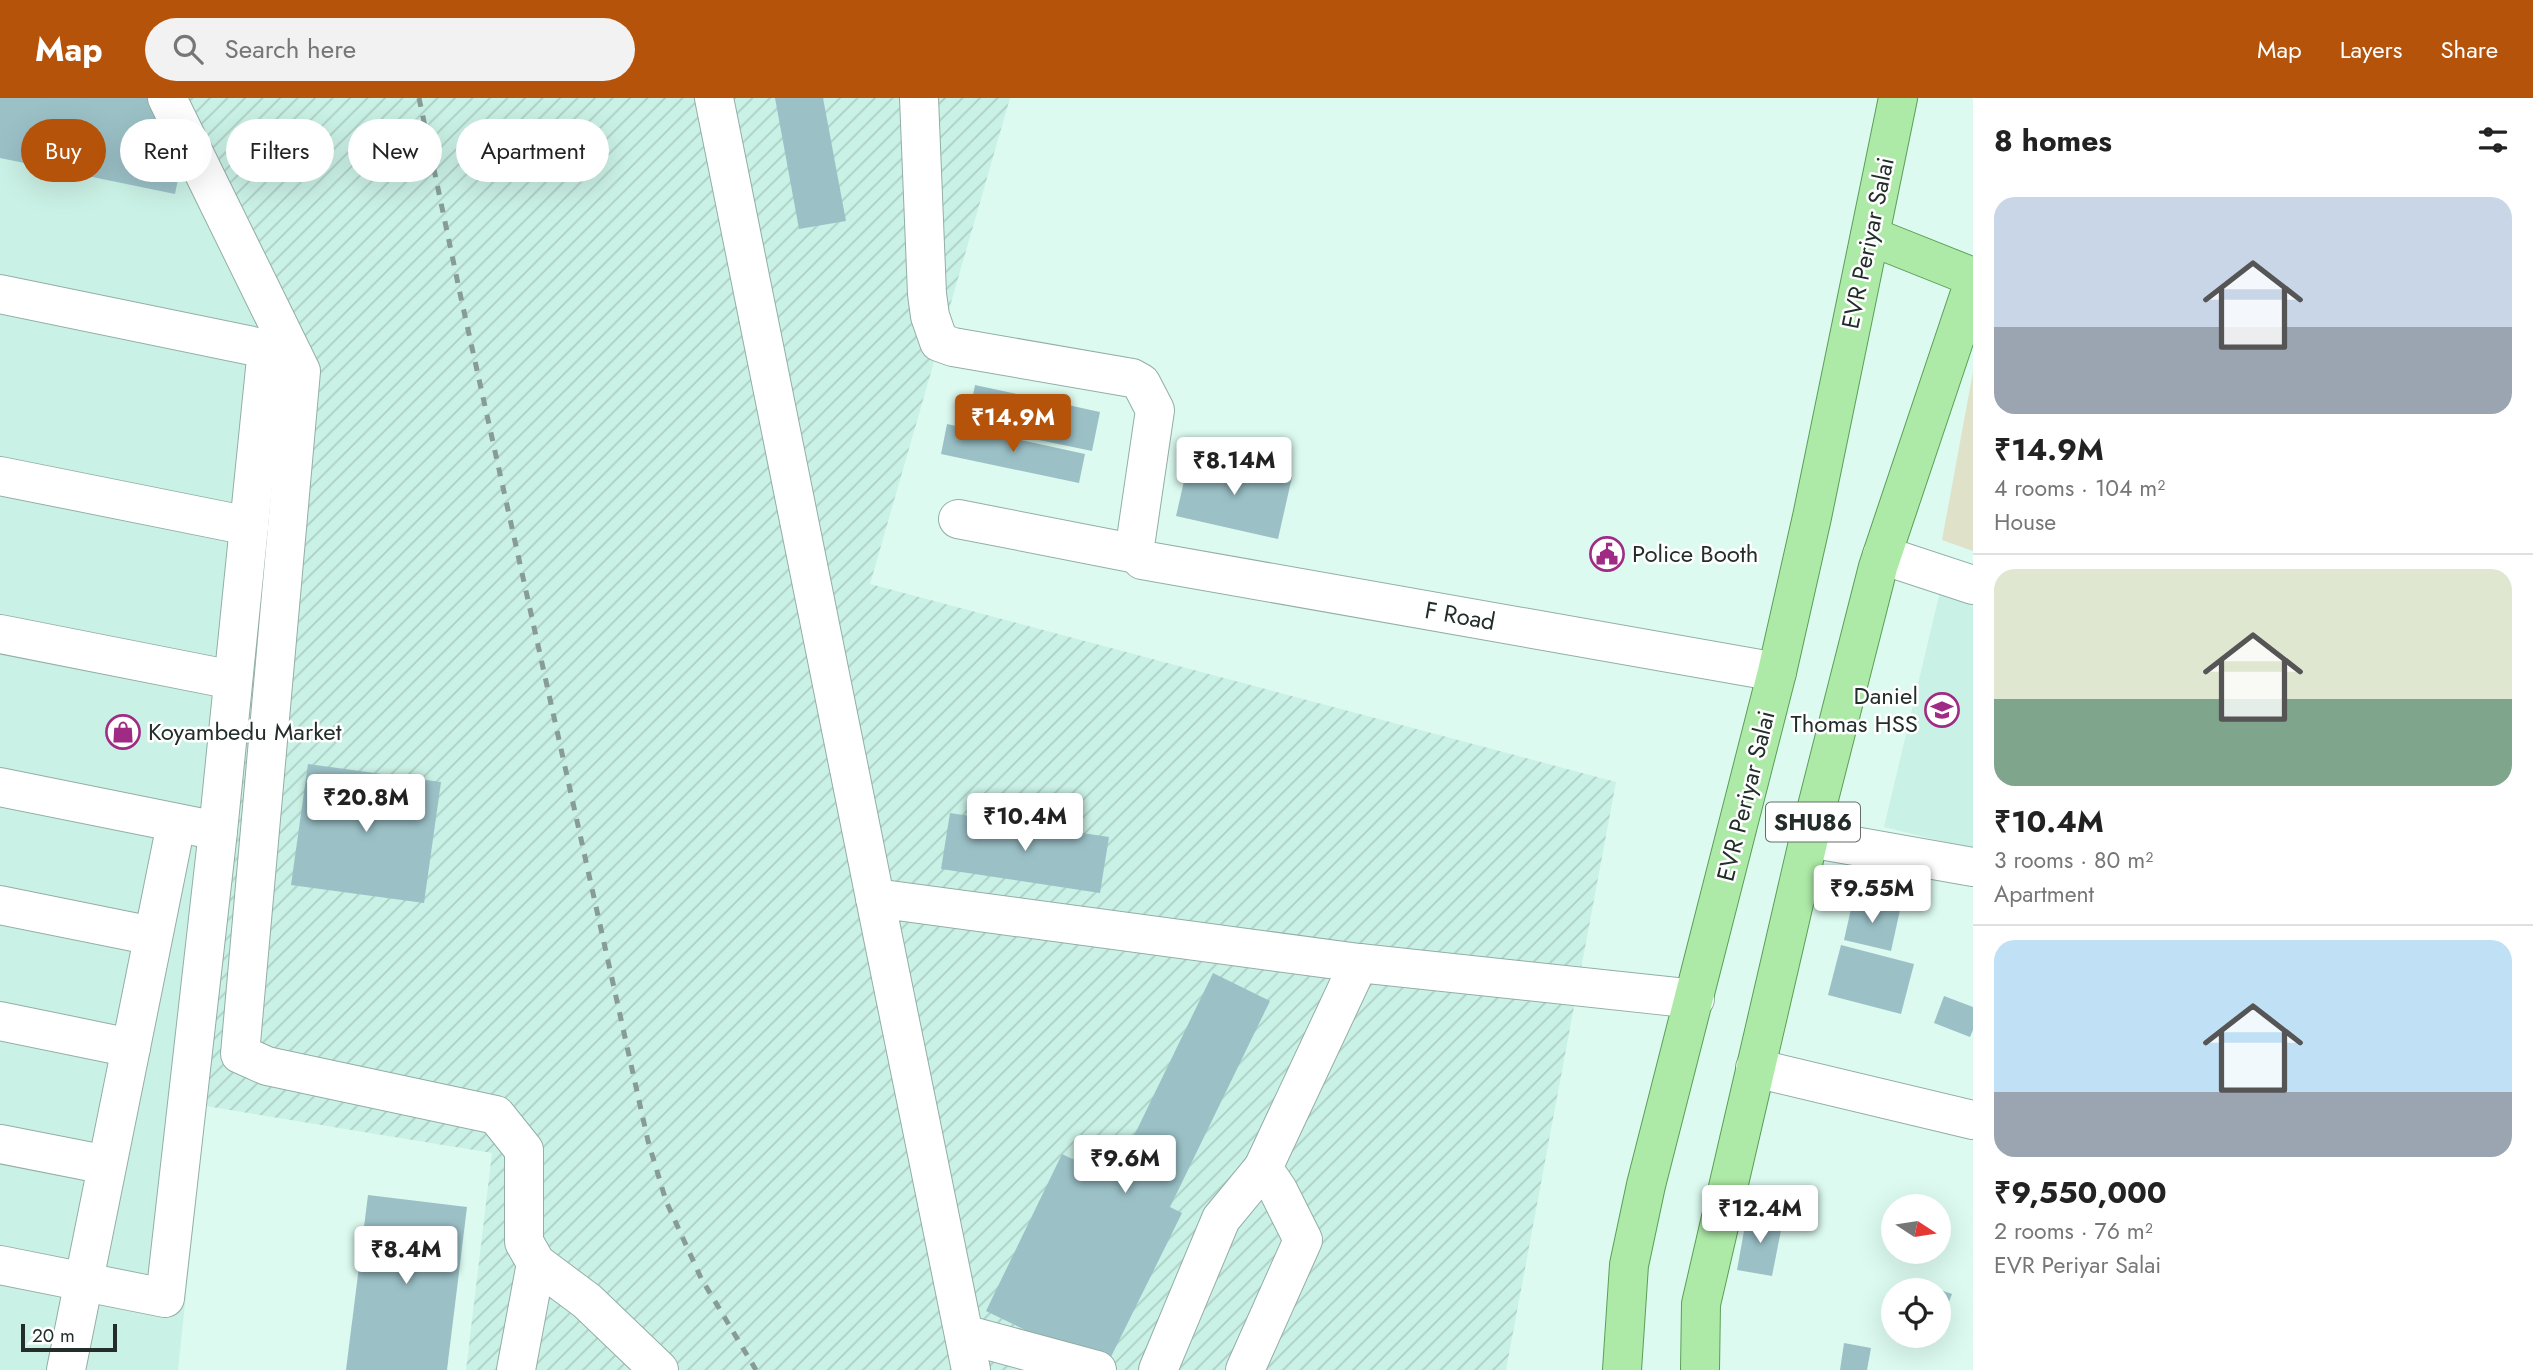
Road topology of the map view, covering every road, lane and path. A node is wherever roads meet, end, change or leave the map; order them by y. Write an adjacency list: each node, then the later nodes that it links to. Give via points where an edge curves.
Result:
1 (167, 98): 35 (street, via 301,371 240,1054 267,1066 496,1115 524,1150 524,1242)
2 (714, 98): 23 (street)
3 (919, 98): 13 (street, via 927,294 939,342 1141,383 1155,410 1135,546)
4 (1898, 98): 5 (main road, EVR Periyar Salai / SHU86)
5 (1870, 236): 6 (main road); 16 (main road, EVR Periyar Salai / SHU86)
6 (1973, 276)
7 (1973, 284): 12 (main road, SHU86)
8 (0, 294): 11 (street, via 267,349)
9 (0, 475): 11 (street)
10 (958, 519): 13 (street, F Road)
11 (249, 526): 17 (street)
12 (1882, 555): 14 (street); 21 (main road, SHU86)
13 (1140, 557): 16 (street, F Road)
14 (1973, 585)
15 (0, 634): 17 (street)
16 (1777, 672): 27 (main road, EVR Periyar Salai / SHU86)
17 (233, 680): 20 (street)
18 (0, 787): 19 (street)
19 (176, 824): 20 (street); 25 (street)
20 (218, 831): 37 (street, via 165,1298)
21 (1809, 838): 22 (street); 30 (main road, SHU86)
22 (1973, 867)
23 (875, 898): 26 (street); 38 (street)
24 (0, 905): 25 (street)
25 (153, 936): 29 (street)
26 (1359, 963): 27 (street); 34 (street)
27 (1695, 999): 46 (main road, EVR Periyar Salai / SHU86, via 1629,1265)
28 (0, 1021): 29 (street)
29 (131, 1048): 33 (street)
30 (1755, 1068): 31 (street); 47 (main road, SHU86, via 1701,1304)
31 (1973, 1120)
32 (0, 1144): 33 (street)
33 (107, 1165): 37 (street)
34 (1263, 1168): 44 (street, via 1221,1219); 45 (street, via 1303,1240)
35 (536, 1263): 40 (street); 41 (street, via 587,1301)
36 (0, 1265): 37 (street)
37 (84, 1282): 39 (street)
38 (964, 1334): 42 (street); 43 (street)
39 (66, 1370)
40 (516, 1370)
41 (659, 1370)
42 (971, 1370)
43 (1097, 1370)
44 (1158, 1370)
45 (1245, 1370)
46 (1622, 1370)
47 (1700, 1370)

